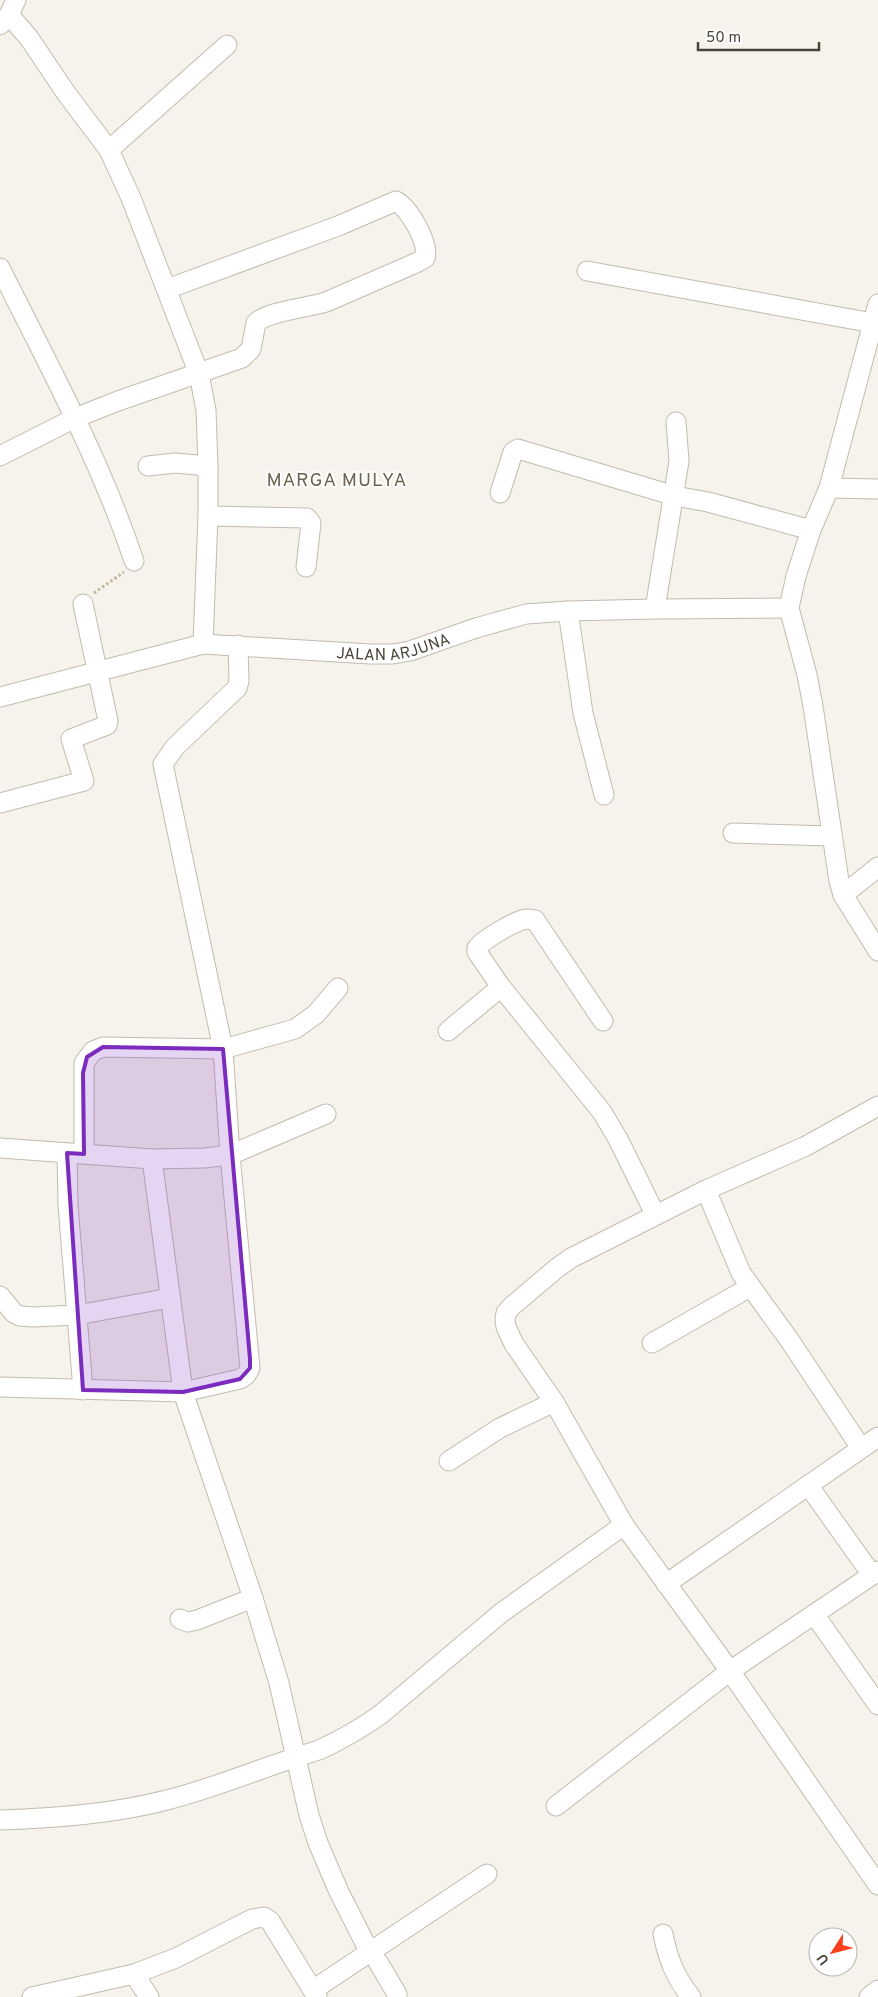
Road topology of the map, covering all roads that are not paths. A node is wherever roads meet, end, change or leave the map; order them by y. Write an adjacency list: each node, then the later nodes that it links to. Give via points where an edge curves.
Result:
1 (8, 13): 3 (street)
2 (227, 45): 3 (street)
3 (109, 150): 6 (street)
4 (0, 268): 10 (street)
5 (587, 271): 8 (street)
6 (168, 289): 9 (street); 9 (street, via 396,201 406,209 424,240 427,253 418,262 312,307 264,316 256,323 248,354)
7 (878, 304): 8 (street)
8 (872, 323): 16 (street)
9 (199, 374): 10 (street); 14 (street, via 206,410)
10 (75, 418): 12 (street); 21 (street, via 122,525)
11 (676, 422): 18 (street, via 679,461)
12 (0, 456)
13 (148, 466): 14 (street, via 175,463)
14 (208, 466): 19 (street)
15 (877, 486): 16 (street)
16 (829, 488): 20 (street)
17 (500, 493): 18 (street, via 512,452 518,449)
18 (675, 496): 20 (street); 25 (street)
19 (208, 516): 22 (street, via 307,518 310,523); 27 (street)
20 (811, 530): 24 (street)
21 (134, 561)
22 (306, 567)
23 (82, 604): 29 (street)
24 (789, 608): 25 (street, JALAN ARJUNA); 34 (street, via 813,706)
25 (655, 609): 26 (street, JALAN ARJUNA)
26 (568, 611): 28 (street, JALAN ARJUNA, via 526,614 501,620 393,654); 31 (street, via 584,714)
27 (203, 644): 28 (street, JALAN ARJUNA); 29 (street, JALAN ARJUNA)
28 (238, 645): 42 (street, via 237,688 176,747 163,764)
29 (98, 671): 30 (street, JALAN ARJUNA); 32 (street, via 107,724 71,739 84,781)
30 (0, 697)
31 (604, 795)
32 (0, 803)
33 (732, 833): 34 (street)
34 (831, 836): 36 (street)
35 (878, 867): 36 (street)
36 (843, 895): 37 (street)
37 (878, 951)
38 (500, 987): 40 (street, via 477,948 518,922 535,920); 41 (street); 50 (street, via 602,1112)
39 (338, 988): 42 (street, via 316,1014 295,1029)
40 (603, 1020)
41 (448, 1031)
42 (223, 1049): 46 (street, via 103,1047 93,1051 84,1063); 47 (street)
43 (878, 1106): 49 (street, via 806,1146)
44 (326, 1114): 47 (street)
45 (0, 1148): 46 (street)
46 (75, 1153): 48 (street); 54 (street, via 68,1205)
47 (230, 1156): 48 (street); 58 (street, via 250,1368 240,1379)
48 (152, 1159): 53 (street)
49 (706, 1190): 50 (street); 51 (street, via 732,1254)
50 (655, 1214): 59 (street, via 571,1258 506,1313 506,1328 514,1344)
51 (750, 1287): 55 (street); 61 (street)
52 (0, 1296): 54 (street, via 20,1316)
53 (170, 1298): 54 (street); 58 (street)
54 (77, 1315): 57 (street)
55 (652, 1343)
56 (0, 1387): 57 (street)
57 (83, 1390): 58 (street)
58 (183, 1392): 67 (street)
59 (554, 1402): 62 (street, via 507,1424); 64 (street)
60 (878, 1437): 61 (street)
61 (861, 1448): 63 (street)
62 (449, 1461)
63 (808, 1486): 65 (street); 66 (street)
64 (624, 1526): 66 (street); 72 (street, via 501,1614 359,1730 319,1750)
65 (875, 1573): 68 (street)
66 (666, 1584): 70 (street)
67 (253, 1598): 69 (street, via 197,1620 188,1622); 72 (street, via 279,1683)
68 (814, 1614): 70 (street); 71 (street)
69 (180, 1619)
70 (730, 1671): 73 (street); 76 (street)
71 (878, 1705)
72 (296, 1757): 74 (street, via 166,1801 112,1810); 78 (street, via 309,1816 324,1858)
73 (556, 1806)
74 (0, 1820)
75 (487, 1874): 78 (street)
76 (878, 1885)
77 (663, 1934): 85 (street, via 674,1973)
78 (374, 1957): 81 (street); 84 (street)
79 (134, 1974): 81 (street, via 176,1958 252,1919 264,1917 270,1921); 82 (street); 83 (street)
80 (878, 1990): 86 (street)
81 (315, 1994)
82 (43, 1996)
83 (149, 1997)
84 (397, 1997)
85 (691, 1997)
86 (869, 1997)

